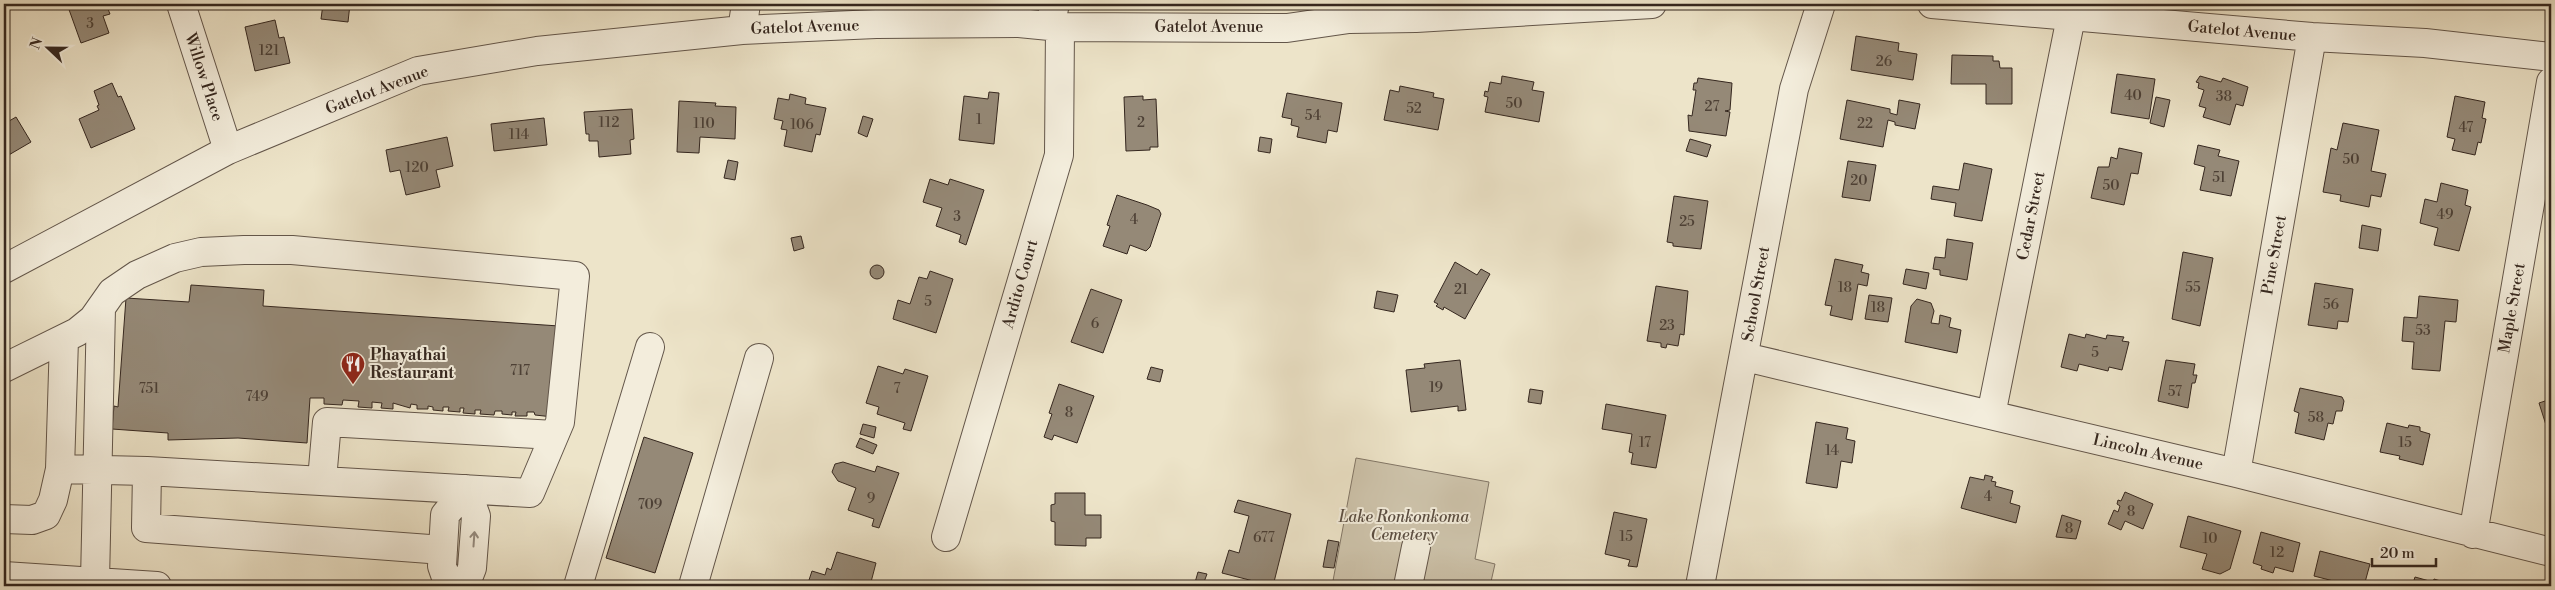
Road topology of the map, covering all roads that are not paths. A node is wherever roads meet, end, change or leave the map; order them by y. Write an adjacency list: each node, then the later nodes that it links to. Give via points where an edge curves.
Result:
1 (181, 4): 14 (street, Willow Place)
2 (1652, 4): 5 (street, Gatelot Avenue)
3 (1821, 4): 19 (street, School Street, via 1794,89)
4 (1932, 4): 9 (street, Gatelot Avenue)
5 (1383, 11): 7 (street, Gatelot Avenue, via 1349,19)
6 (1020, 13): 8 (street, Gatelot Avenue, via 876,24); 10 (street, Gatelot Avenue)
7 (1289, 16): 10 (street, Gatelot Avenue)
8 (744, 17): 14 (street, Gatelot Avenue, via 418,71)
9 (2072, 17): 11 (street, Gatelot Avenue); 22 (street, Cedar Street)
10 (1055, 19): 32 (street, Ardito Court, via 1059,155)
11 (2312, 37): 12 (street, Gatelot Avenue, via 2425,43); 27 (street, Pine Street)
12 (2551, 57)
13 (2551, 82): 31 (street, Maple Street)
14 (228, 150): 15 (street, Gatelot Avenue)
15 (4, 269)
16 (101, 308): 17 (street, via 93,319); 23 (street, via 112,292 136,275 175,258 201,252 292,250 575,276 560,422); 25 (street)
17 (64, 339): 21 (street, via 52,342); 24 (street)
18 (650, 347): 41 (street)
19 (1745, 357): 22 (street, Lincoln Avenue); 44 (street, School Street)
20 (759, 358): 42 (street)
21 (4, 368)
22 (1991, 415): 27 (street, Lincoln Avenue)
23 (554, 435): 28 (street, via 327,422); 29 (street, via 530,493)
24 (60, 469): 25 (street); 30 (street, via 46,515 32,520)
25 (97, 470): 26 (street); 37 (street)
26 (147, 471): 28 (street); 34 (street, via 146,528)
27 (2236, 473): 31 (street, Lincoln Avenue)
28 (322, 480): 29 (street)
29 (466, 489): 34 (street, via 445,515); 40 (street, one-way to 29, via 472,568 476,516)
30 (4, 519)
31 (2473, 534): 35 (street, Lincoln Avenue)
32 (946, 537)
33 (1416, 547): 43 (street)
34 (443, 550): 39 (street, via 442,566)
35 (2551, 552)
36 (4, 576): 37 (street)
37 (95, 581): 38 (street)
38 (157, 586)
39 (449, 586)
40 (465, 586)
41 (578, 586)
42 (693, 586)
43 (1408, 586)
44 (1700, 586)

